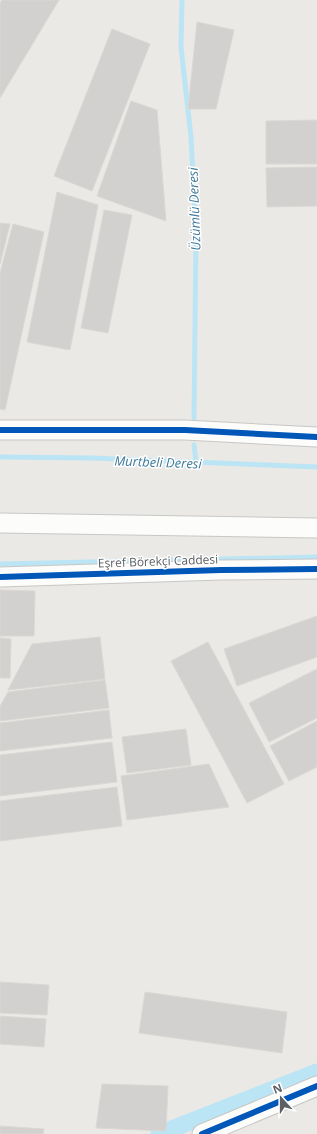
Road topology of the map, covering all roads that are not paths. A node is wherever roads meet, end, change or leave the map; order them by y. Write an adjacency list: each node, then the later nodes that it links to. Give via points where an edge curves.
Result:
1 (0, 430): 2 (street, via 185,430)
2 (317, 437)
3 (0, 523): 4 (street)
4 (317, 528)
5 (317, 569): 6 (street, Eşref Börekçi Caddesi)
6 (0, 577)
7 (317, 1086): 8 (street)
8 (202, 1134)

